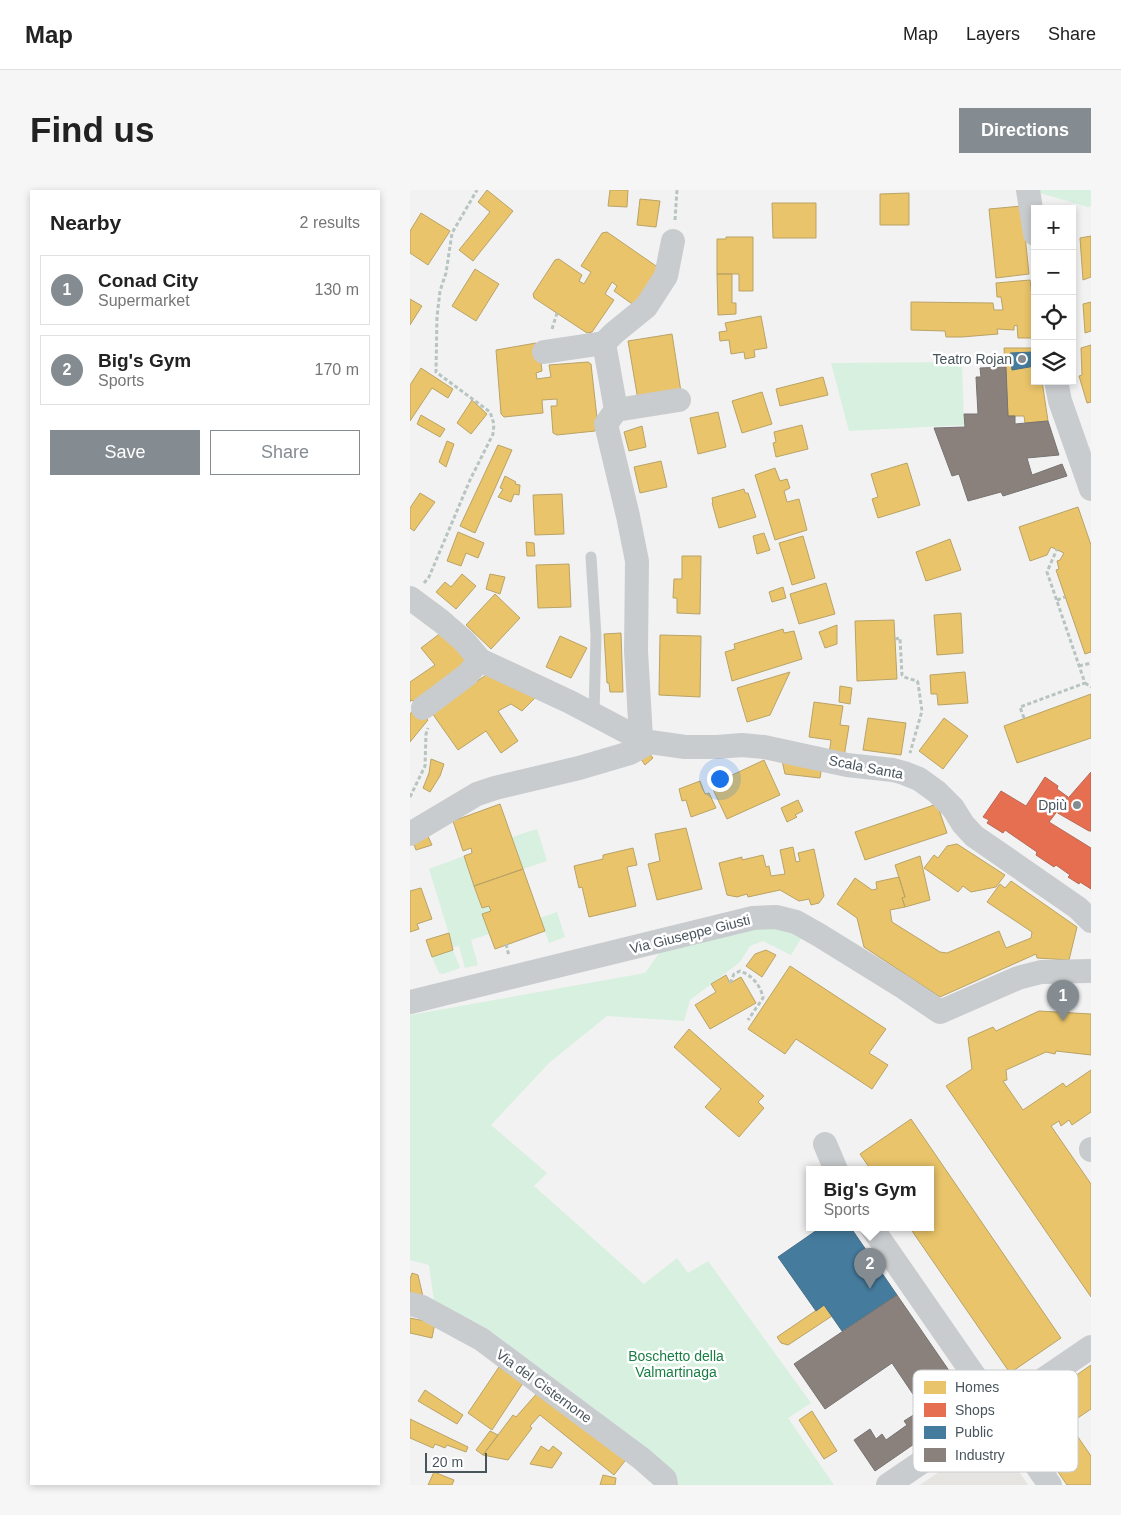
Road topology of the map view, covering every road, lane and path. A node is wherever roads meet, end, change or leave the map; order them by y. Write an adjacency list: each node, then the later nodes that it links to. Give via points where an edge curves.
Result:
1 (477, 190): 14 (path, via 452,234 440,290 436,372 490,412 493,434 429,577)
2 (677, 190): 5 (path)
3 (1028, 190): 4 (street)
4 (1031, 209)
5 (673, 241): 6 (street, via 666,276 646,307)
6 (604, 343): 7 (street); 10 (street)
7 (544, 352)
8 (1057, 385): 11 (street)
9 (679, 400): 10 (street)
10 (616, 410): 26 (street, via 606,424 637,561 636,651)
11 (1091, 489)
12 (1057, 549): 16 (path, via 1047,572)
13 (591, 557): 24 (lane, via 596,636)
14 (416, 591): 18 (street, Scala Santa)
15 (1065, 597): 16 (path)
16 (1057, 600): 20 (path)
17 (895, 639): 27 (path, via 900,638 902,675 918,682 922,710)
18 (480, 660): 23 (street, via 467,675); 24 (street, Scala Santa)
19 (1091, 663): 20 (path)
20 (1079, 666): 21 (path)
21 (1085, 684): 22 (path); 25 (path, via 1020,707)
22 (1091, 687)
23 (423, 708): 28 (path, via 432,720 426,734 425,766)
24 (594, 714): 26 (street, Scala Santa)
25 (1024, 718)
26 (645, 740): 27 (street, Scala Santa, via 684,747 764,747 847,765); 29 (street, via 630,752 476,794)
27 (904, 772): 30 (street, Scala Santa, via 937,792 974,836 1078,908)
28 (410, 797)
29 (410, 834)
30 (1091, 921)
31 (1091, 970): 33 (street, Via Giuseppe Giusti, via 1040,972 1018,978 940,1012 796,922 776,917 753,918)
32 (730, 982): 34 (path, via 740,971 762,990 763,998)
33 (410, 1002)
34 (748, 1020)
35 (825, 1144): 36 (street)
36 (834, 1166)
37 (874, 1231): 40 (street)
38 (410, 1304): 44 (street, Via del Cisternone, via 422,1307 481,1340 642,1459 665,1479)
39 (1091, 1347): 41 (street)
40 (970, 1370)
41 (1058, 1370)
42 (913, 1468): 45 (street)
43 (1041, 1472): 46 (street)
44 (666, 1485)
45 (888, 1485)
46 (1050, 1485)

